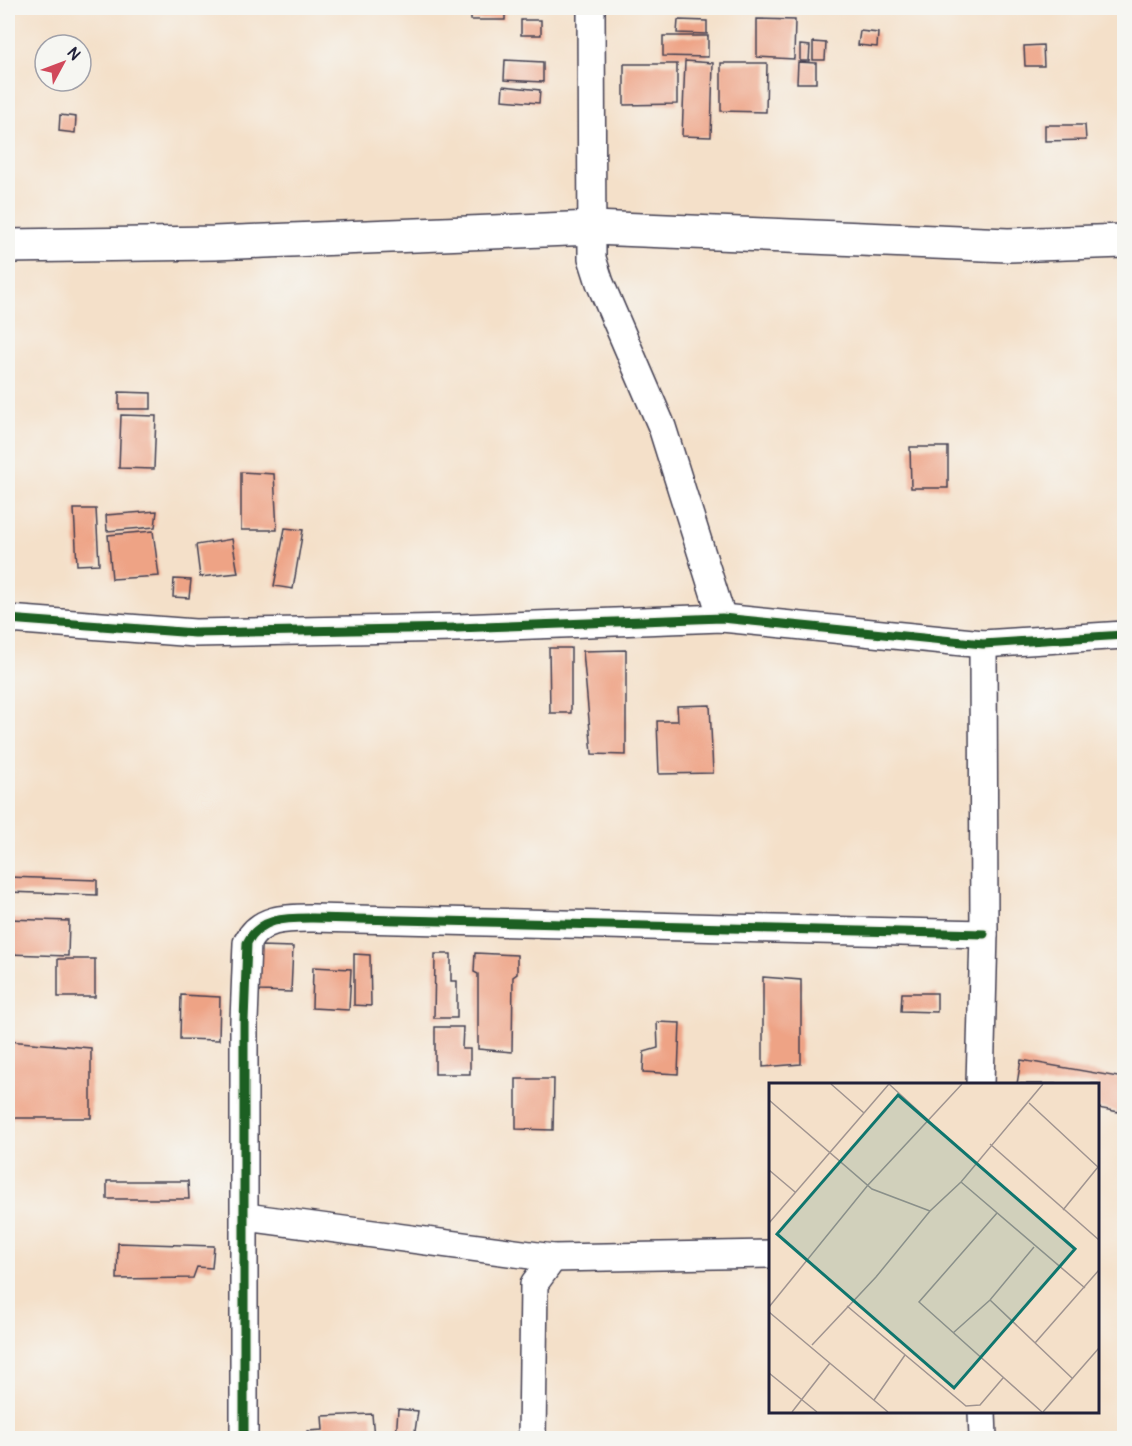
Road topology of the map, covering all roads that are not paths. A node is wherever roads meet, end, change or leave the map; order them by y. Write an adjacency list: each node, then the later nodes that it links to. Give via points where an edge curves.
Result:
1 (591, 8): 2 (street)
2 (593, 228): 3 (street, via 1008,245); 4 (street, via 214,243); 5 (street, via 592,258 600,283 662,427)
3 (1125, 241)
4 (8, 246)
5 (722, 618): 6 (street, via 195,633); 8 (street)
6 (8, 619)
7 (1125, 635): 8 (street)
8 (983, 644): 9 (street)
9 (984, 934): 10 (street); 11 (street, via 279,918 252,933 248,943 244,1021)
10 (980, 1083)
11 (246, 1217): 13 (street); 15 (street)
12 (769, 1254): 13 (street)
13 (553, 1258): 16 (street, via 534,1284)
14 (982, 1413): 17 (street)
15 (244, 1438)
16 (532, 1438)
17 (983, 1438)

